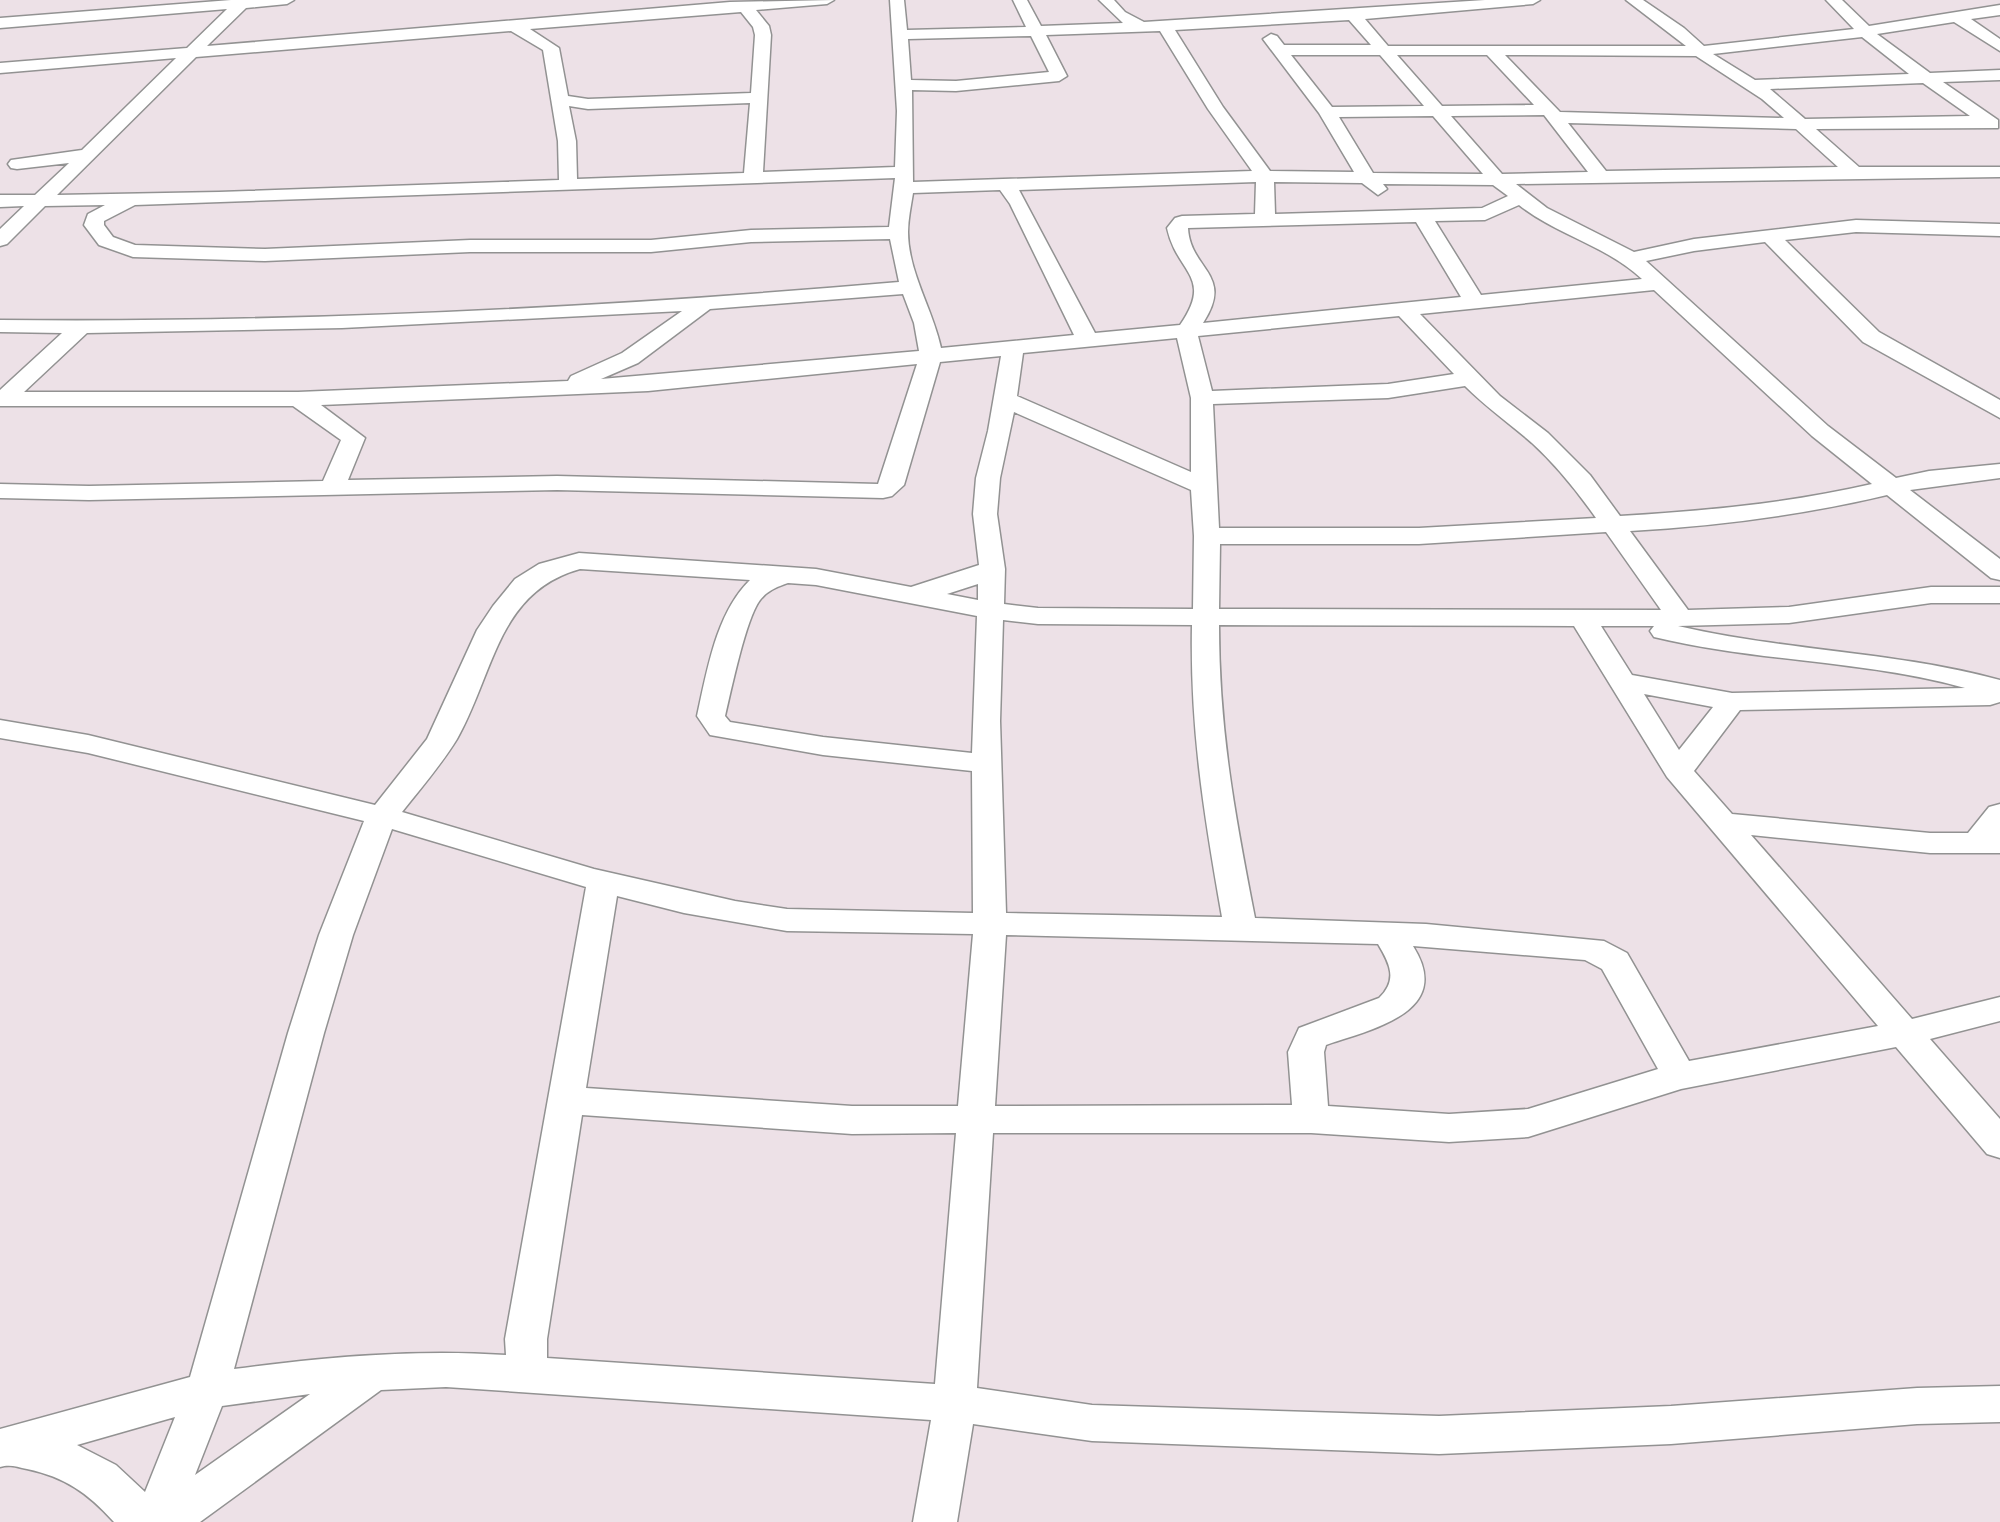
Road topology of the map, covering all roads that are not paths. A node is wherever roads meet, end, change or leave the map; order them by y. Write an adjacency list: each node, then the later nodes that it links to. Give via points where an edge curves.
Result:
1 (287, 0): 11 (street)
2 (648, 0): 18 (street)
3 (680, 0): 14 (street)
4 (827, 0): 12 (street)
5 (897, 0): 26 (street)
6 (1020, 0): 25 (street)
7 (1106, 0): 22 (street, via 1120,16)
8 (1533, 0): 13 (street)
9 (1633, 0): 31 (street, via 1679,31)
10 (1833, 0): 24 (street)
11 (243, 2): 20 (street); 32 (street)
12 (785, 2): 14 (street)
13 (1444, 4): 16 (street)
14 (745, 8): 18 (street); 39 (street, via 763,35)
15 (2000, 10): 17 (street)
16 (1353, 15): 19 (street); 28 (street)
17 (1956, 16): 24 (street); 27 (street)
18 (632, 17): 23 (street)
19 (1256, 20): 21 (street); 29 (street)
20 (0, 23)
21 (1164, 25): 22 (street); 52 (street)
22 (1139, 26): 25 (street)
23 (516, 27): 32 (street); 41 (street, via 551,48)
24 (1865, 30): 31 (street); 34 (street)
25 (1037, 31): 26 (street); 38 (street, via 1059,76)
26 (901, 35): 36 (street)
27 (2000, 46)
28 (1380, 49): 29 (street); 30 (street); 42 (street)
29 (1280, 50): 44 (street)
30 (1491, 50): 31 (street); 45 (street)
31 (1698, 51): 37 (street)
32 (188, 54): 33 (street); 48 (street)
33 (0, 68)
34 (1923, 76): 35 (street); 37 (street); 40 (street)
35 (1992, 76): 40 (street, via 1967,84)
36 (904, 85): 38 (street); 43 (street)
37 (1754, 85): 47 (street)
38 (956, 86): 43 (street)
39 (757, 98): 41 (street, via 581,104); 56 (street)
40 (1956, 98): 46 (street)
41 (560, 100): 61 (street)
42 (1436, 110): 44 (street); 45 (street); 57 (street)
43 (905, 111): 59 (street)
44 (1328, 112): 54 (street)
45 (1551, 114): 47 (street); 55 (street)
46 (1996, 122): 47 (street)
47 (1802, 124): 50 (street)
48 (85, 155): 49 (street); 58 (street)
49 (9, 163): 58 (street)
50 (1854, 172): 51 (street); 55 (street)
51 (2000, 172)
52 (1265, 176): 53 (street); 54 (street); 70 (street)
53 (1157, 177): 60 (street); 71 (street)
54 (1366, 177): 57 (street); 69 (street, via 1378,189)
55 (1601, 177): 57 (street)
56 (753, 178): 59 (street); 61 (street)
57 (1497, 179): 62 (street)
58 (61, 180): 65 (street)
59 (903, 180): 60 (street); 73 (street)
60 (1005, 184): 85 (street)
61 (568, 185): 63 (street)
62 (1521, 197): 68 (street, via 1485,214); 76 (street)
63 (132, 199): 65 (street); 73 (street, via 94,218 106,241 133,251 177,254 651,246 751,236)
64 (22, 200): 65 (street); 66 (street); 67 (street)
65 (43, 200): 75 (street)
66 (0, 201)
67 (0, 208)
68 (1422, 215): 69 (street); 79 (street)
69 (1381, 216): 70 (street)
70 (1265, 220): 71 (street)
71 (1182, 222): 84 (street, via 1177,237 1207,291 1201,312)
72 (2000, 230): 74 (street, via 1856,226)
73 (898, 233): 78 (street)
74 (1770, 236): 76 (street); 94 (street, via 1871,337)
75 (0, 240)
76 (1631, 258): 77 (street)
77 (1657, 284): 79 (street); 97 (street, via 1791,406)
78 (910, 287): 80 (street); 87 (street, via 925,323)
79 (1475, 303): 81 (street)
80 (702, 306): 83 (street); 89 (street, via 630,358)
81 (1405, 310): 84 (street); 88 (street)
82 (0, 326): 83 (street)
83 (80, 328): 92 (street)
84 (1186, 332): 85 (street); 91 (street)
85 (1088, 341): 86 (street)
86 (1013, 348): 87 (street); 90 (street)
87 (931, 354): 89 (street, via 711,380); 98 (street, via 892,485 883,491 557,483)
88 (1472, 378): 91 (street, via 1388,391); 100 (street, via 1581,480)
89 (563, 388): 93 (street)
90 (1005, 398): 96 (street); 102 (street, via 985,514)
91 (1202, 398): 96 (street)
92 (2, 399): 93 (street)
93 (298, 399): 98 (street, via 353,438)
94 (2000, 411)
95 (2000, 471): 97 (street)
96 (1203, 486): 101 (street)
97 (1888, 486): 100 (street, via 1771,510); 103 (street)
98 (332, 487): 99 (street)
99 (0, 491)
100 (1612, 526): 101 (street, via 1419,536); 109 (street)
101 (1208, 536): 108 (street)
102 (992, 569): 105 (street, via 951,585); 107 (street)
103 (2000, 572)
104 (786, 575): 105 (street); 117 (street, via 761,584 746,599 712,716 720,729); 120 (street, via 579,561 534,575 500,617 473,666 442,740)
105 (910, 593): 107 (street)
106 (2000, 595): 109 (street, via 1931,595 1789,615)
107 (990, 610): 108 (street, via 1038,616); 117 (street)
108 (1208, 618): 110 (street); 125 (street, via 1205,692 1214,786)
109 (1680, 618): 111 (street)
110 (1583, 619): 111 (street); 112 (street)
111 (1620, 619): 113 (street, via 1674,634 1924,669)
112 (1625, 682): 115 (street); 118 (street)
113 (2000, 689)
114 (2000, 695): 115 (street)
115 (1732, 702): 118 (street)
116 (3, 735): 120 (street, via 88,744)
117 (986, 764): 124 (street)
118 (1678, 771): 121 (street)
119 (2000, 814): 122 (street)
120 (382, 816): 123 (street); 136 (street, via 336,935)
121 (1724, 823): 122 (street, via 1822,835); 128 (street)
122 (1989, 843)
123 (603, 880): 124 (street, via 740,914 786,920); 130 (street)
124 (990, 925): 125 (street); 132 (street)
125 (1241, 929): 126 (street)
126 (1389, 935): 129 (street, via 1592,949 1615,961); 131 (street, via 1405,955 1410,975 1403,995 1377,1017 1311,1037 1306,1052)
127 (2000, 1009): 128 (street)
128 (1906, 1033): 129 (street); 133 (street)
129 (1680, 1076): 131 (street, via 1528,1123 1449,1128)
130 (565, 1104): 132 (street, via 586,1101 852,1120); 135 (street, via 526,1339)
131 (1311, 1119): 132 (street)
132 (976, 1120): 137 (street)
133 (2000, 1144)
134 (374, 1372): 135 (street); 136 (street); 142 (street)
135 (527, 1372): 137 (street)
136 (206, 1390): 139 (street); 141 (street)
137 (955, 1403): 138 (street, via 1092,1423 1439,1435); 143 (street)
138 (2000, 1404)
139 (4, 1447): 140 (street, via 50,1454 86,1467 105,1480)
140 (142, 1522)
141 (155, 1522)
142 (165, 1522)
143 (935, 1522)

